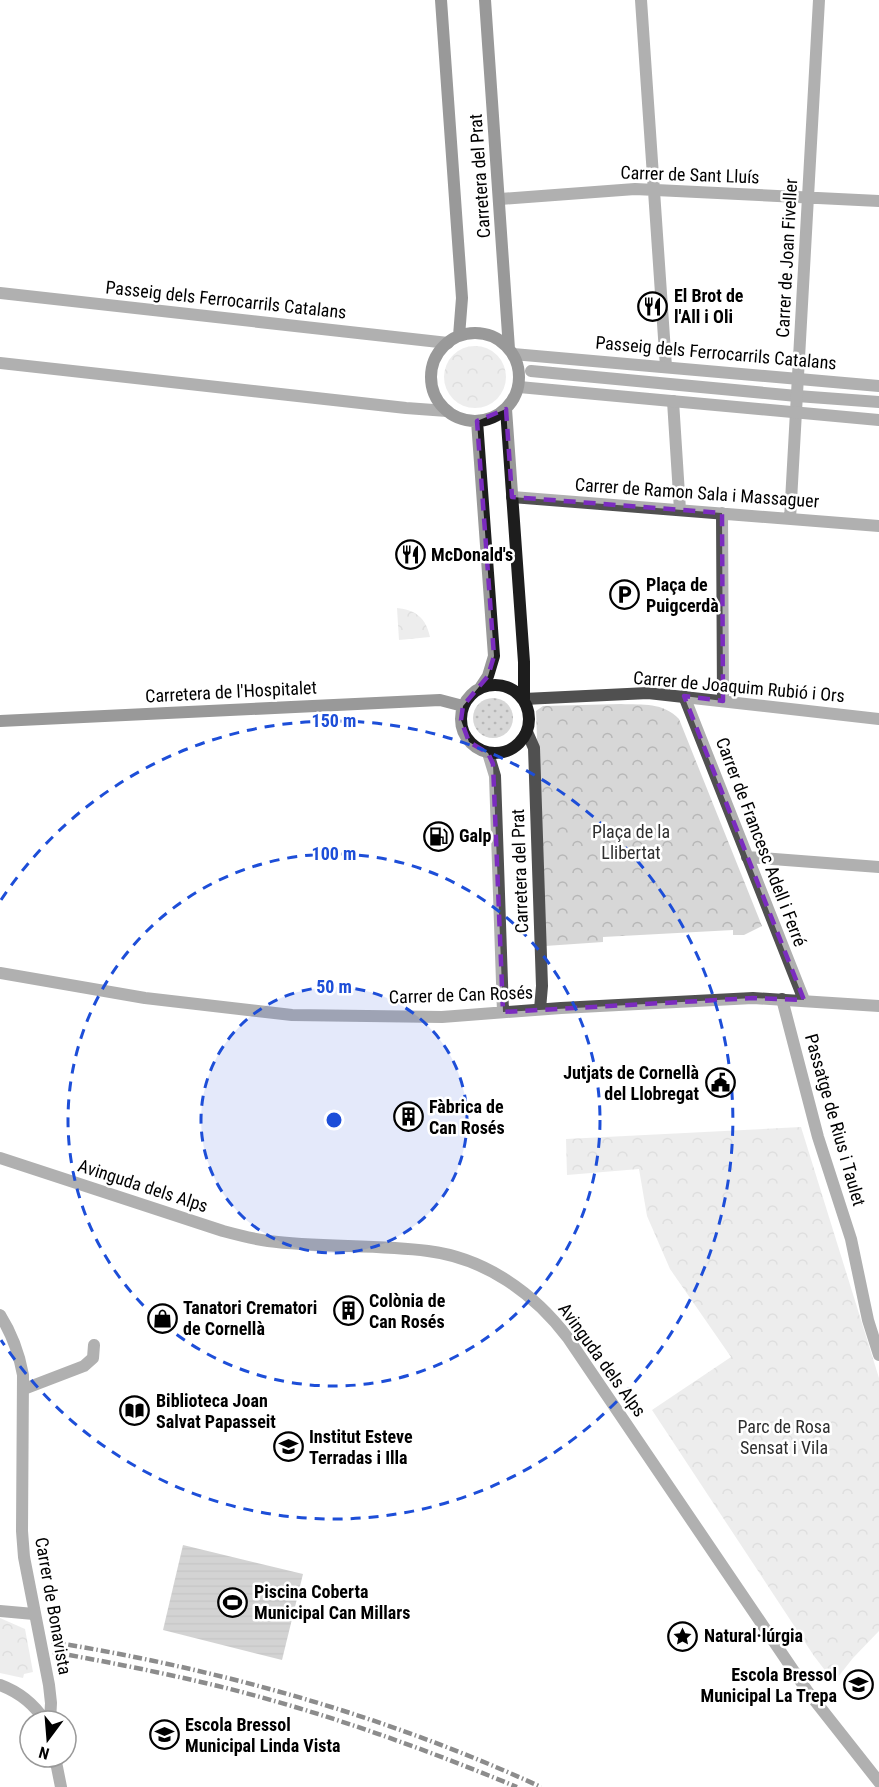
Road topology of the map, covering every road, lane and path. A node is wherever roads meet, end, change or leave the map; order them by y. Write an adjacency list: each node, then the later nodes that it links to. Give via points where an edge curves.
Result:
1 (441, 0): 10 (main road, Carretera del Prat, via 462,298)
2 (485, 0): 7 (main road, Carretera del Prat)
3 (641, 0): 5 (street)
4 (819, 0): 6 (street, Carrer de Joan Fiveller)
5 (654, 189): 6 (street, Carrer de Sant Lluís); 7 (street, Carrer de Sant Lluís); 14 (street)
6 (808, 197): 8 (street, Carrer de Sant Lluís); 16 (street, Carrer de Joan Fiveller)
7 (500, 199): 12 (main road, Carretera del Prat)
8 (879, 201)
9 (0, 293): 11 (street, Passeig dels Ferrocarrils Catalans)
10 (459, 336): 11 (main road); 12 (main road, via 486,334)
11 (447, 342): 23 (main road, via 439,351 431,374 435,395)
12 (511, 352): 14 (street, Passeig dels Ferrocarrils Catalans); 18 (main road, via 519,371)
13 (0, 363): 23 (street)
14 (666, 367): 16 (street, Passeig dels Ferrocarrils Catalans)
15 (531, 371): 19 (street, Passeig dels Ferrocarrils Catalans)
16 (798, 379): 17 (street, Passeig dels Ferrocarrils Catalans); 19 (street, Carrer de Joan Fiveller)
17 (879, 386)
18 (519, 387): 20 (street); 22 (main road)
19 (797, 396): 21 (street, Passeig dels Ferrocarrils Catalans); 24 (street, Carrer de Joan Fiveller)
20 (673, 401): 24 (street); 28 (street)
21 (879, 402)
22 (506, 409): 26 (main road); 27 (main road)
23 (447, 411): 26 (main road)
24 (796, 412): 25 (street); 30 (street, Carrer de Joan Fiveller)
25 (879, 420)
26 (477, 422): 32 (main road, via 494,656)
27 (512, 497): 28 (street, Carrer de Ramon Sala i Massaguer); 34 (main road)
28 (680, 510): 29 (street, Carrer de Ramon Sala i Massaguer)
29 (722, 513): 30 (street, Carrer de Ramon Sala i Massaguer); 35 (street)
30 (790, 519): 31 (street, Carrer de Ramon Sala i Massaguer)
31 (879, 526)
32 (480, 688): 34 (main road, via 505,686); 36 (main road)
33 (684, 696): 34 (street, Carrer de Joaquim Rubió i Ors, via 648,693); 35 (street, Carrer de Joaquim Rubió i Ors); 41 (street, Carrer de Francesc Adell i Ferré)
34 (524, 699): 39 (main road, via 529,714)
35 (723, 701): 37 (street, Carrer de Joaquim Rubió i Ors)
36 (463, 705): 38 (main road, Carretera de l'Hospitalet, via 440,700); 40 (main road, via 464,733 469,742)
37 (879, 719)
38 (0, 721)
39 (527, 732): 40 (main road, via 523,741 509,752); 47 (street, Carretera del Prat, via 534,748)
40 (488, 753): 48 (street, Carretera del Prat, via 495,776)
41 (747, 857): 42 (street); 45 (street, Carrer de Francesc Adell i Ferré)
42 (879, 867)
43 (0, 973): 48 (street, Carrer de Can Rosés, via 145,998 280,1014 442,1017)
44 (782, 999): 45 (street, Carrer de Can Rosés); 47 (street, Carrer de Can Rosés); 52 (street, Passatge de Rius i Taulet, via 818,1137 851,1239)
45 (804, 1000): 46 (street, Carrer de Can Rosés)
46 (879, 1005)
47 (540, 1009): 48 (street, Carrer de Can Rosés)
48 (503, 1012)
49 (0, 1158): 60 (street, Avinguda dels Alps, via 255,1239 428,1251 479,1265 513,1284 543,1308 568,1338 808,1692)
50 (0, 1315): 53 (street, Carrer de Bonavista, via 20,1357)
51 (94, 1345): 53 (street, via 90,1362)
52 (879, 1355)
53 (24, 1389): 55 (street, Carrer de Bonavista, via 22,1531)
54 (0, 1611): 55 (street)
55 (34, 1614): 58 (street, Carrer de Bonavista)
56 (0, 1685): 57 (street, via 16,1692)
57 (35, 1709)
58 (51, 1709)
59 (57, 1769): 61 (street)
60 (879, 1782)
61 (61, 1787)

